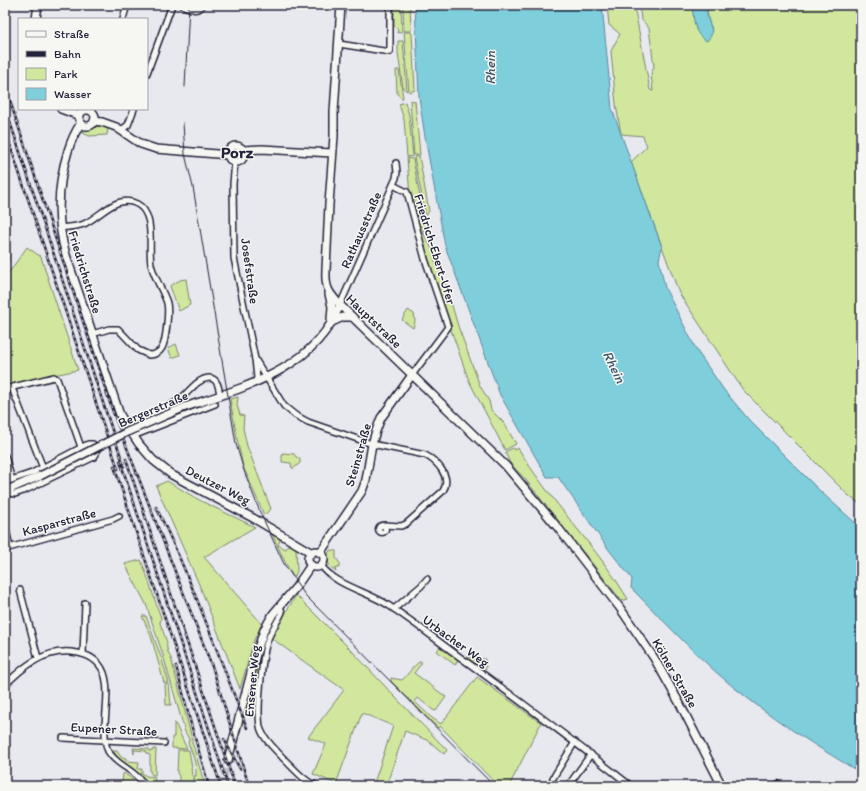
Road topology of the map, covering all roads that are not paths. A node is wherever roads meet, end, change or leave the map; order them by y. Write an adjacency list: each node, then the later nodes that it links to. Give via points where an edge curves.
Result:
1 (38, 5): 8 (street)
2 (127, 5): 9 (street)
3 (172, 5): 11 (street)
4 (184, 5): 7 (street, via 194,9)
5 (341, 5): 10 (street, Hauptstraße)
6 (390, 5): 10 (street, via 390,52)
7 (200, 6)
8 (36, 18)
9 (123, 18)
10 (338, 44): 18 (street, Hauptstraße)
11 (148, 70)
12 (65, 110): 15 (street)
13 (134, 110): 17 (street, via 128,125)
14 (93, 114): 15 (street, via 83,111); 16 (street, via 88,126); 17 (street); 21 (street, via 102,122 116,127 141,144 156,149)
15 (80, 116): 16 (street)
16 (81, 123): 27 (street, Friedrichstraße, via 73,137 61,178 58,211)
17 (124, 128): 21 (street, via 157,146)
18 (334, 141): 20 (street, via 327,149); 22 (street, Hauptstraße)
19 (244, 150): 20 (street); 21 (street, via 235,146); 23 (street, via 243,158)
20 (318, 152): 22 (street); 25 (street)
21 (229, 153): 23 (street)
22 (332, 153): 25 (street, Hauptstraße)
23 (235, 161): 34 (street, Josefstraße, via 234,258)
24 (396, 163): 26 (street, Rathausstraße, via 397,172)
25 (332, 167): 28 (street, Hauptstraße, via 326,270)
26 (393, 185): 29 (street, Rathausstraße); 32 (street, Friedrich-Ebert-Ufer, via 406,192)
27 (60, 228): 33 (street, Friedrichstraße, via 66,255); 33 (street, via 82,225 122,202 138,204 149,222 151,263 167,307 165,341 162,348 153,355 146,354 138,350 121,331 114,328)
28 (328, 290): 29 (street, Hauptstraße); 31 (street, via 332,310)
29 (340, 305): 30 (street, Hauptstraße); 31 (street, Bergerstraße)
30 (352, 317): 31 (street, via 343,317); 35 (street, Hauptstraße)
31 (330, 323): 36 (street, Bergerstraße, via 318,340 304,353)
32 (448, 327): 35 (street, Steinstraße)
33 (92, 334): 42 (street, Friedrichstraße, via 117,407)
34 (255, 358): 36 (street, Josefstraße); 37 (street, Josefstraße)
35 (412, 375): 44 (street, Steinstraße, via 381,418); 59 (street, Hauptstraße, via 515,476)
36 (267, 377): 37 (street, Bergerstraße); 44 (street, Josefstraße, via 284,406 295,415)
37 (256, 383): 40 (street, Bergerstraße)
38 (12, 388): 39 (street); 45 (street, via 54,376); 47 (street)
39 (5, 389)
40 (220, 395): 42 (street, Bergerstraße, via 216,382 208,378 171,404); 50 (street, Bergerstraße, bridge, via 127,432)
41 (215, 404): 43 (street, Bergerstraße)
42 (126, 425): 43 (street, Deutzer Weg)
43 (133, 436): 56 (street, Deutzer Weg, via 150,456 172,475 254,518)
44 (372, 444): 53 (street, Josefstraße, via 425,455 445,474 443,491 406,524); 55 (street, Steinstraße, via 365,486)
45 (81, 447): 47 (street); 50 (street, Bergerstraße, via 94,444 96,454 26,490 15,494 8,494)
46 (5, 456): 48 (street)
47 (43, 468): 48 (street)
48 (12, 480): 49 (street)
49 (5, 482)
50 (5, 491)
51 (119, 516): 54 (street, Kasparstraße)
52 (5, 526): 54 (street)
53 (384, 526)
54 (8, 548)
55 (320, 553): 56 (street, via 315,551); 57 (street, via 324,559)
56 (311, 559): 57 (street, via 316,567); 62 (street)
57 (321, 565): 63 (street, Urbacher Weg, via 326,572)
58 (427, 579): 63 (street)
59 (598, 579): 79 (street, Kölner Straße, via 639,636 669,684)
60 (20, 590): 65 (street)
61 (85, 603): 64 (street)
62 (280, 606): 72 (street, via 268,623 259,643); 76 (street, Ensener Weg, via 282,612 264,652 258,708 259,723 263,734 275,749 300,775)
63 (394, 609): 69 (street, Urbacher Weg)
64 (83, 654): 65 (street, via 60,652); 68 (street, via 92,657 106,676)
65 (38, 658): 66 (street)
66 (5, 685)
67 (63, 738): 68 (street, Eupener Straße)
68 (105, 740): 70 (street, Eupener Straße); 75 (street, via 113,758 134,773)
69 (575, 742): 71 (street, Urbacher Weg); 73 (street)
70 (164, 743)
71 (591, 754): 74 (street, Urbacher Weg); 77 (street)
72 (228, 760)
73 (553, 778)
74 (623, 784): 78 (street, Urbacher Weg)
75 (146, 786)
76 (318, 786)
77 (568, 786)
78 (631, 786)
79 (722, 786)
80 (775, 786): 81 (street)
81 (780, 786)

